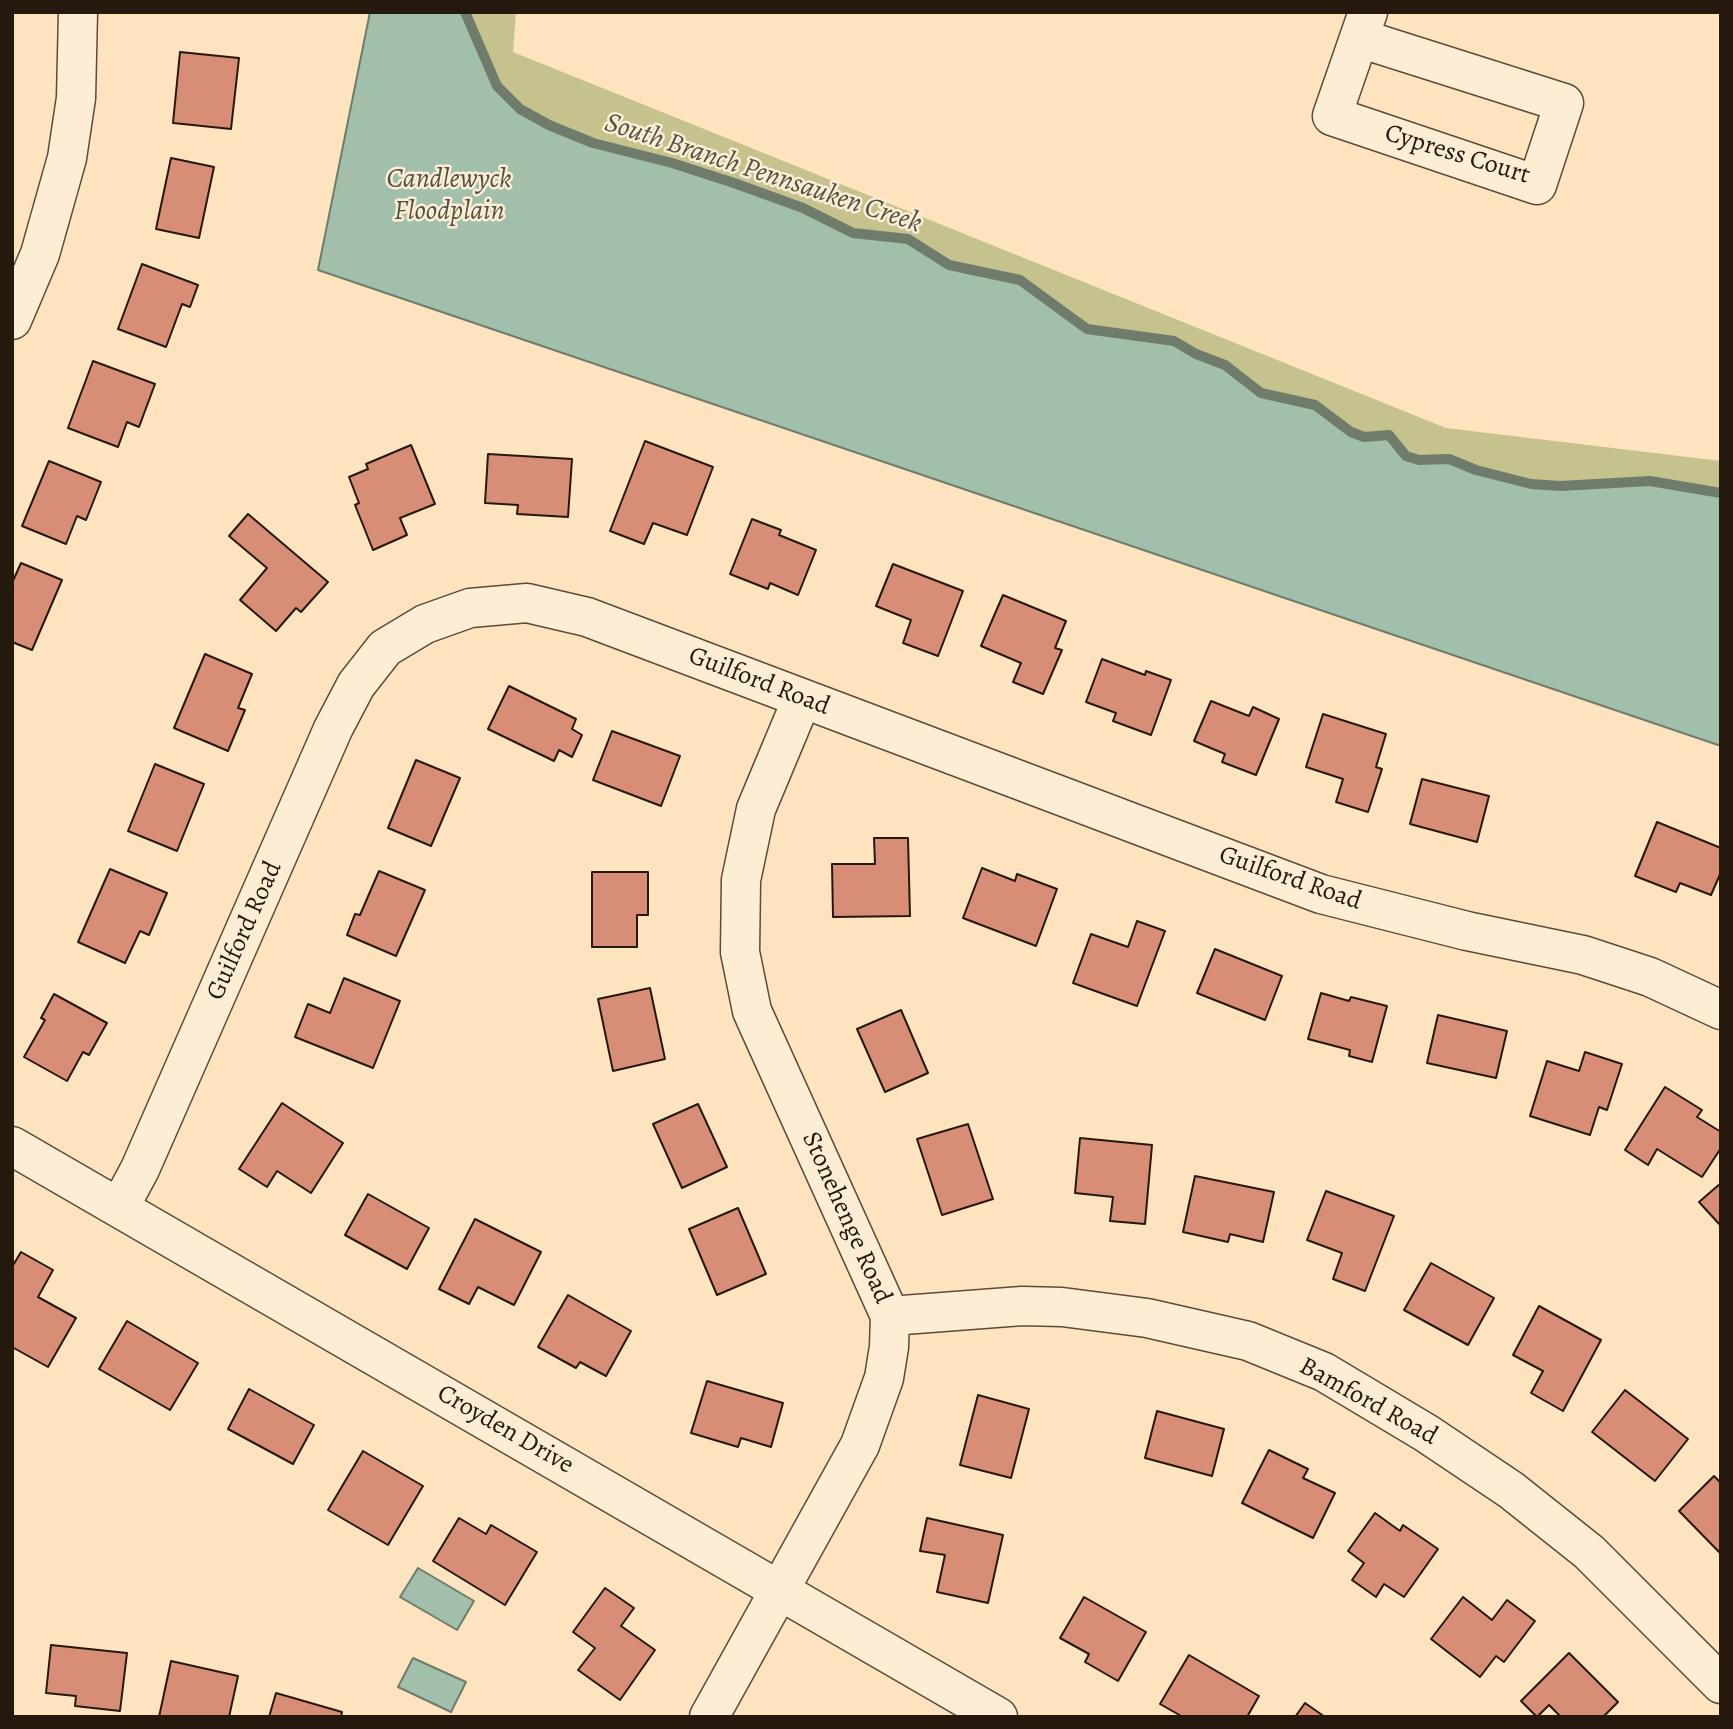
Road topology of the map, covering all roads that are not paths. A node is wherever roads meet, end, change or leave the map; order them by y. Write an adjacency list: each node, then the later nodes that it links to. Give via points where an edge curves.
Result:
1 (78, 12): 3 (street, via 76,98 68,158 40,254)
2 (1364, 25): 2 (street, Cypress Court, via 1564,103 1537,185 1332,116)
3 (12, 320)
4 (802, 699): 5 (street, Guilford Road, via 1321,894 1583,955 1650,977); 7 (street, Guilford Road, via 587,617 527,603 470,608 425,624 385,648 356,685 333,729); 8 (street, Stonehenge Road, via 756,809 741,880 740,953 752,1011)
5 (1721, 1010)
6 (12, 1146): 7 (street, Croyden Drive)
7 (119, 1208): 9 (street, Croyden Drive)
8 (890, 1316): 9 (street, Stonehenge Road, via 884,1378 874,1412); 10 (street, Bamford Road, via 1062,1307 1147,1318 1248,1341 1324,1372 1511,1490 1589,1552)
9 (780, 1589): 11 (street, Stonehenge Road); 12 (street, Croyden Drive)
10 (1721, 1684)
11 (709, 1717)
12 (998, 1717)

